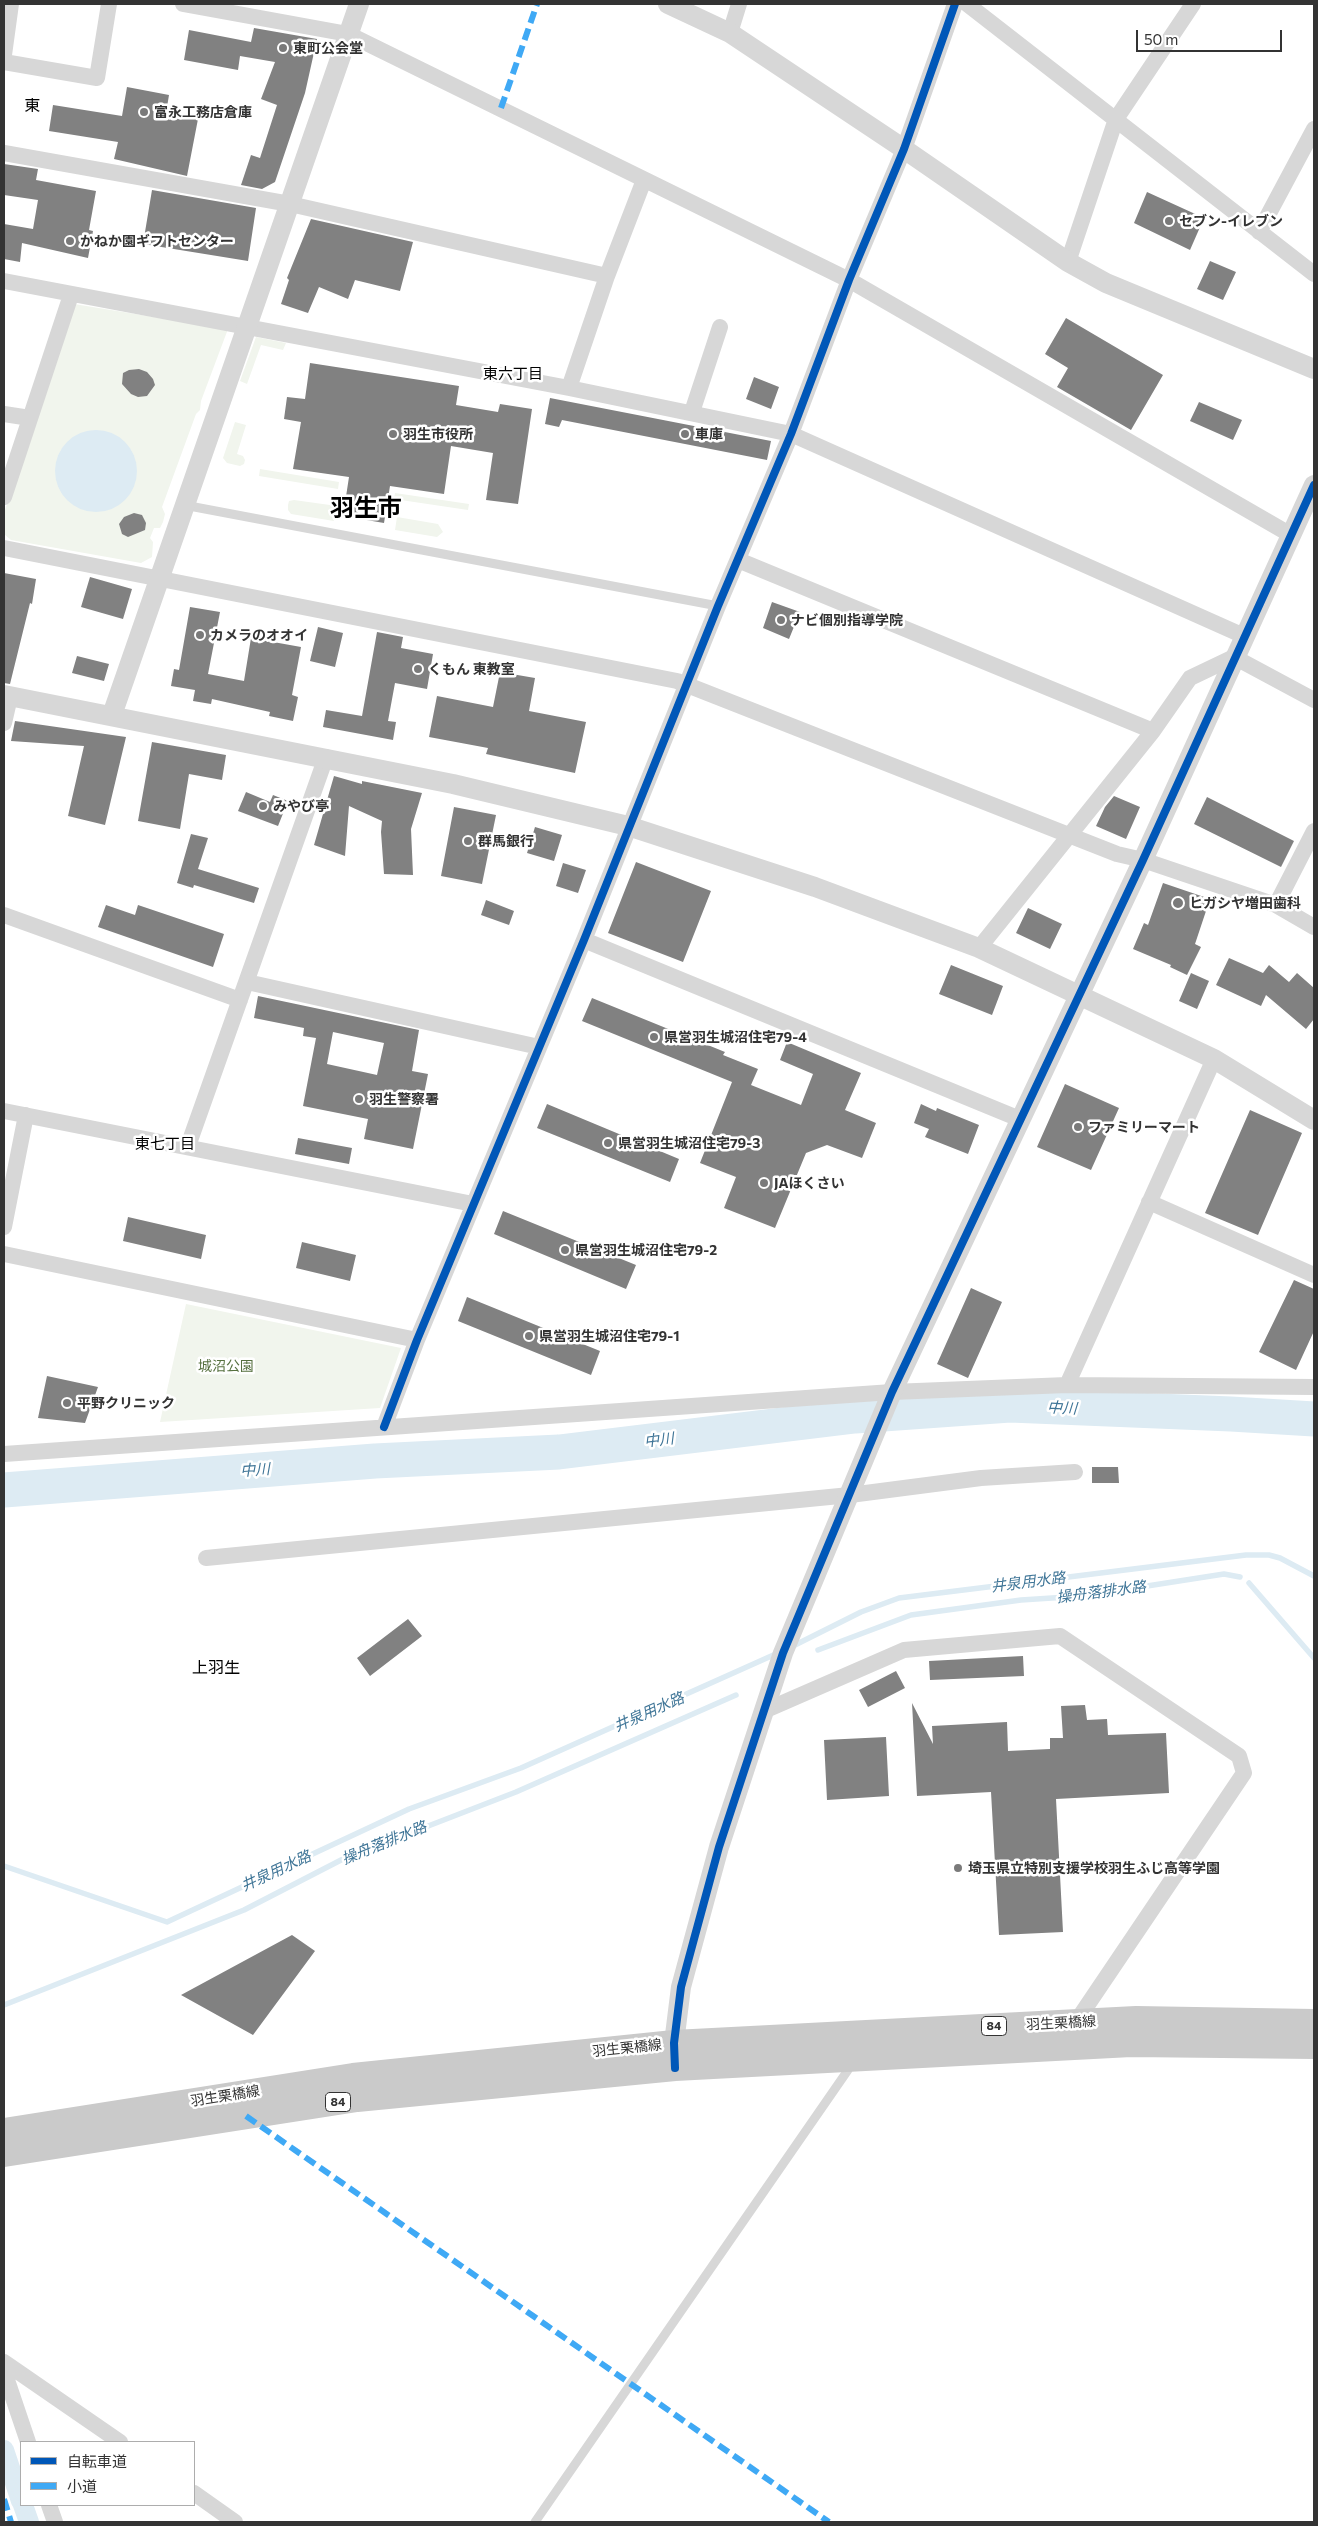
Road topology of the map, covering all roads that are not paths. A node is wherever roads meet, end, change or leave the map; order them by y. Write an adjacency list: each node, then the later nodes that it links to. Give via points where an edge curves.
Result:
1 (11, 4): 12 (street)
2 (109, 4): 13 (street, via 97,78)
3 (183, 4): 11 (street)
4 (359, 4): 11 (street)
5 (668, 4): 10 (street)
6 (739, 4): 10 (street)
7 (956, 4): 16 (street)
8 (967, 4): 14 (street)
9 (1193, 4): 14 (street)
10 (730, 33): 16 (street)
11 (348, 34): 18 (street); 19 (street)
12 (4, 55)
13 (4, 62)
14 (1116, 119): 20 (street); 21 (street)
15 (1314, 129): 20 (street)
16 (904, 149): 21 (street); 24 (street)
17 (4, 153): 19 (street)
18 (644, 180): 23 (street); 24 (street)
19 (290, 204): 23 (street); 27 (street)
20 (1259, 232): 22 (street)
21 (1068, 262): 29 (street, via 1106,283)
22 (1314, 274)
23 (607, 276): 30 (street)
24 (849, 280): 34 (street); 38 (street)
25 (4, 281): 26 (street)
26 (71, 295): 27 (street); 33 (street)
27 (248, 327): 30 (street); 37 (street)
28 (720, 327): 31 (street)
29 (1314, 369)
30 (569, 388): 31 (street)
31 (692, 412): 34 (street)
32 (4, 414): 33 (street)
33 (30, 418): 36 (street)
34 (791, 434): 40 (street); 43 (street)
35 (1314, 485): 38 (street)
36 (4, 496)
37 (184, 505): 41 (street); 42 (lane)
38 (1291, 535): 43 (street)
39 (4, 548): 41 (street)
40 (738, 560): 42 (street); 50 (street)
41 (159, 579): 45 (street); 48 (street)
42 (718, 606): 45 (street)
43 (1244, 636): 44 (street)
44 (1234, 657): 47 (street); 50 (street, via 1190,678); 55 (street)
45 (686, 685): 52 (street); 54 (street)
46 (7, 696): 48 (street); 49 (street)
47 (1314, 700)
48 (112, 715): 51 (street)
49 (4, 723)
50 (1153, 731): 54 (street)
51 (326, 757): 52 (street); 61 (street)
52 (628, 826): 59 (street); 60 (street, via 815,887)
53 (1314, 831): 56 (street)
54 (1070, 836): 55 (street); 60 (street)
55 (1143, 860): 56 (street); 62 (street)
56 (1276, 905): 58 (street)
57 (4, 915): 63 (street)
58 (1314, 927)
59 (584, 940): 64 (street); 68 (street)
60 (979, 948): 62 (street)
61 (247, 982): 63 (street); 64 (street)
62 (1080, 994): 65 (street); 68 (street)
63 (240, 1000): 70 (street)
64 (540, 1047): 72 (street)
65 (1214, 1059): 69 (street); 71 (street)
66 (4, 1111): 67 (street)
67 (26, 1115): 70 (street); 73 (street)
68 (1022, 1120): 79 (street)
69 (1314, 1120)
70 (188, 1146): 72 (street)
71 (1150, 1202): 75 (street); 77 (street)
72 (473, 1204): 76 (street)
73 (4, 1227)
74 (4, 1254): 76 (street)
75 (1314, 1275)
76 (417, 1340): 80 (street)
77 (1067, 1384): 78 (street); 79 (street)
78 (1314, 1387)
79 (892, 1392): 80 (street); 83 (street)
80 (384, 1427): 81 (street)
81 (4, 1454)
82 (1076, 1472): 83 (street, via 982,1478)
83 (850, 1495): 84 (street); 85 (street, via 783,1653)
84 (206, 1558)
85 (764, 1712): 86 (street, via 904,1650 1060,1636 1239,1756 1244,1773); 89 (street, via 719,1847 683,1978)
86 (1076, 2022): 87 (main road, 羽生栗橋線 / 84, via 1136,2019); 89 (main road, 羽生栗橋線 / 84)
87 (1314, 2022)
88 (1314, 2046): 89 (main road, 羽生栗橋線 / 84, via 1131,2044)
89 (675, 2055): 91 (main road, 羽生栗橋線 / 84, via 353,2076); 92 (main road, 羽生栗橋線 / 84, via 358,2099)
90 (848, 2070): 101 (lane)
91 (4, 2131)
92 (4, 2154)
93 (4, 2362): 96 (street)
94 (4, 2371): 95 (street)
95 (28, 2441)
96 (119, 2441)
97 (195, 2494): 100 (street)
98 (49, 2506): 99 (street)
99 (55, 2522)
100 (236, 2522)
101 (535, 2522)

